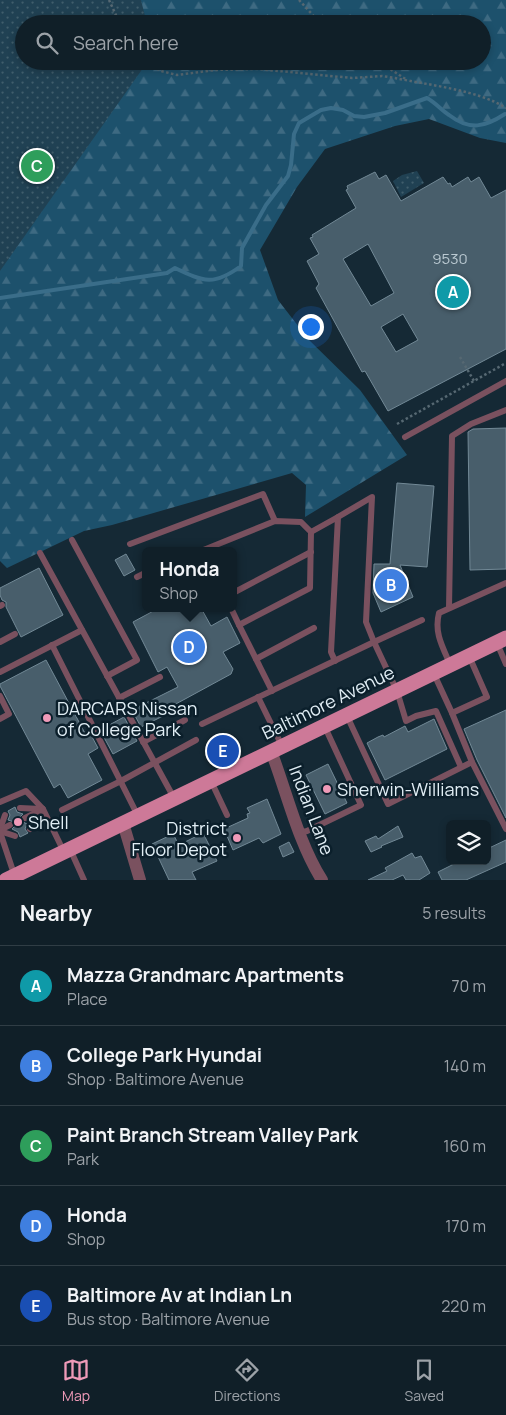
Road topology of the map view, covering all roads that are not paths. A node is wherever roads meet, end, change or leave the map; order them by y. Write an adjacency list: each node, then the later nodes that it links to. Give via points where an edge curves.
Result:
1 (506, 381): 3 (lane)
2 (506, 410): 16 (lane, via 471,424 452,436)
3 (405, 437)
4 (338, 517): 6 (lane); 25 (lane, via 372,497 366,622); 29 (lane, via 331,652)
5 (275, 521): 6 (lane, via 302,522); 8 (lane, via 264,494); 9 (lane)
6 (311, 532): 10 (lane)
7 (72, 540): 34 (lane, via 137,660)
8 (130, 544)
9 (211, 547)
10 (311, 552): 15 (lane); 19 (lane, via 310,588)
11 (40, 553): 21 (lane)
12 (142, 574): 13 (lane)
13 (137, 577)
14 (506, 582): 16 (lane)
15 (237, 591)
16 (449, 608): 31 (lane, via 439,613 436,623)
17 (233, 612): 19 (lane)
18 (422, 620): 25 (lane)
19 (239, 625): 28 (lane)
20 (314, 628): 28 (lane)
21 (82, 630): 26 (lane); 34 (lane)
22 (15, 634): 24 (lane)
23 (501, 640): 27 (main road, Baltimore Avenue); 30 (lane)
24 (0, 642)
25 (374, 642): 29 (lane); 37 (lane)
26 (52, 645): 32 (lane); 54 (lane)
27 (469, 656): 31 (main road, Baltimore Avenue); 41 (lane, via 487,697)
28 (256, 659): 36 (lane)
29 (335, 661): 36 (lane)
30 (506, 664)
31 (450, 665): 33 (main road, Baltimore Avenue)
32 (0, 672)
33 (433, 673): 37 (main road, Baltimore Avenue); 41 (lane)
34 (107, 676): 40 (lane)
35 (160, 677): 40 (lane)
36 (272, 691): 39 (lane)
37 (397, 691): 42 (main road, Baltimore Avenue); 52 (lane, via 406,721 436,711)
38 (0, 696): 43 (lane, via 9,714)
39 (258, 697): 45 (lane); 49 (lane)
40 (119, 698): 48 (lane)
41 (452, 713): 50 (lane)
42 (346, 715): 46 (main road, Baltimore Avenue); 52 (lane, via 388,804)
43 (0, 718)
44 (185, 720): 48 (lane)
45 (202, 724)
46 (324, 725): 49 (main road, Baltimore Avenue); 69 (lane, via 361,805)
47 (196, 740): 51 (lane)
48 (143, 742): 51 (lane)
49 (276, 748): 53 (main road, Baltimore Avenue); 69 (street, Indian Lane)
50 (472, 762): 52 (lane); 67 (lane)
51 (154, 763): 54 (lane); 55 (lane)
52 (461, 767)
53 (211, 780): 55 (main road, Baltimore Avenue); 61 (lane)
54 (121, 781): 59 (lane); 62 (lane)
55 (174, 800): 62 (main road, Baltimore Avenue)
56 (0, 802): 58 (lane, via 26,791)
57 (20, 808): 58 (lane)
58 (42, 809): 63 (lane); 66 (lane); 71 (lane)
59 (62, 810)
60 (6, 815): 68 (lane)
61 (227, 815)
62 (138, 816): 64 (main road, Baltimore Avenue)
63 (25, 818)
64 (123, 823): 71 (main road, Baltimore Avenue); 74 (street)
65 (10, 825): 68 (lane)
66 (30, 829)
67 (506, 829)
68 (0, 830): 70 (lane); 72 (lane)
69 (299, 833): 75 (street, Indian Lane)
70 (15, 836)
71 (67, 850): 72 (main road, Baltimore Avenue); 73 (lane)
72 (12, 879)
73 (84, 880)
74 (140, 880)
75 (322, 880)

